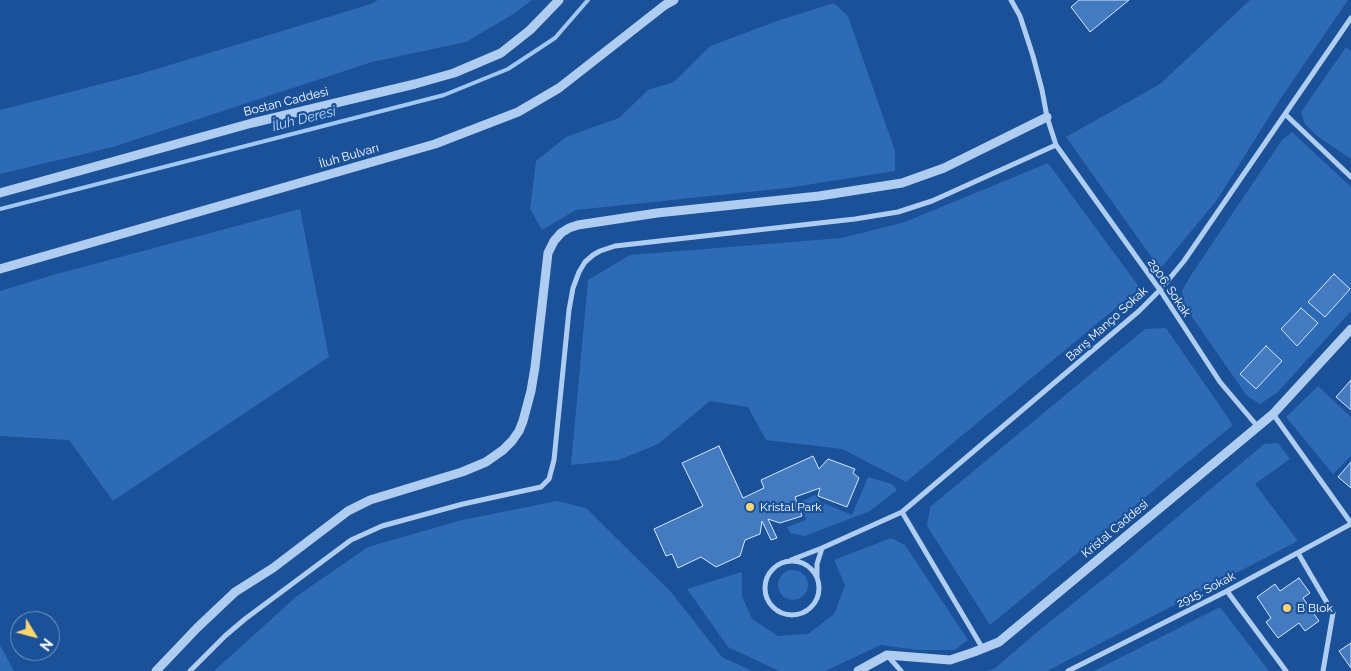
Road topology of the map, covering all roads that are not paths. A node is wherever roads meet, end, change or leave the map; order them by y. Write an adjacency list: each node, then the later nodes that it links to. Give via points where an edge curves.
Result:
1 (559, 0): 9 (street, Bostan Caddesi, via 530,30 500,53 454,73 252,123)
2 (674, 0): 10 (street, İluh Bulvarı, via 559,88 518,112 435,144)
3 (1011, 0): 6 (street, 2906. Sokak, via 1020,16 1033,56)
4 (1351, 18): 5 (street, Barış Manço Sokak)
5 (1285, 114): 8 (street); 11 (street, Barış Manço Sokak, via 1184,262)
6 (1047, 118): 7 (street, 2906. Sokak); 24 (street, via 944,168 902,183 819,196 657,213 569,228 554,241 548,253 531,391 519,431 503,450 470,469 370,500 348,511 236,592)
7 (1056, 145): 11 (street, 2906. Sokak); 25 (street, via 898,212 615,246 593,255 579,272 573,288 549,480 540,487 382,526 351,540 225,636)
8 (1351, 177)
9 (0, 193)
10 (0, 269)
11 (1160, 290): 14 (street, 2906. Sokak, via 1220,382); 15 (street, Barış Manço Sokak, via 1104,342)
12 (1351, 329): 13 (street, Kristal Caddesi)
13 (1273, 414): 14 (street, Kristal Caddesi); 16 (street)
14 (1258, 426): 22 (street, Kristal Caddesi, via 999,642)
15 (902, 512): 17 (street, Barış Manço Sokak); 22 (street)
16 (1351, 523): 18 (street, 2915. Sokak)
17 (822, 548): 19 (street, Barış Manço Sokak); 20 (street)
18 (1298, 553): 21 (street, 2915. Sokak); 30 (street, via 1333,613)
19 (787, 561): 20 (street, via 805,564); 20 (street, via 771,570 765,588 767,597 778,611 795,614 810,608 818,593)
20 (817, 577)
21 (1227, 591): 28 (street, 2915. Sokak); 29 (street)
22 (983, 649): 23 (street, Kristal Caddesi, via 950,660)
23 (887, 655): 26 (street); 27 (street)
24 (156, 671)
25 (190, 671)
26 (858, 671)
27 (902, 671)
28 (1068, 671)
29 (1286, 671)
30 (1323, 671)

